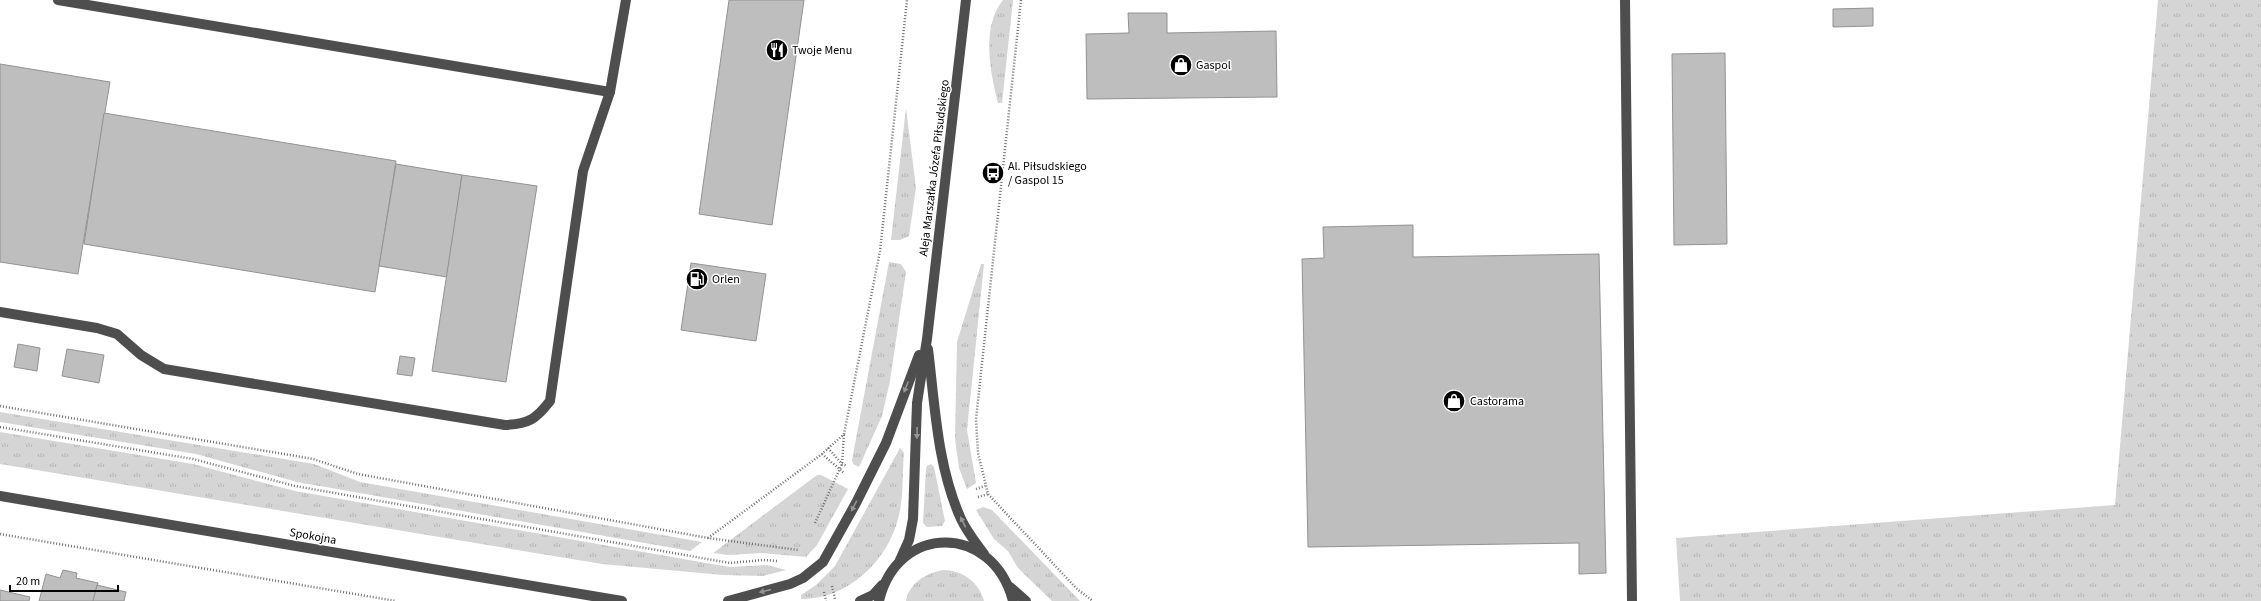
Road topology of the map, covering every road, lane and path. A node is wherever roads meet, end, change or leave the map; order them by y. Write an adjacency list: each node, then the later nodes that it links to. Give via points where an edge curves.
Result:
1 (58, 0): 7 (street)
2 (626, 0): 7 (street)
3 (907, 0): 12 (path, via 880,251)
4 (966, 0): 9 (street, Aleja Marszałka Józefa Piłsudskiego)
5 (1021, 0): 32 (path, via 976,419 978,453 988,494 1077,589)
6 (1625, 0): 33 (street)
7 (610, 92): 8 (street, via 583,172 550,401 540,414 524,424 505,425 164,369 141,355 117,334 97,328)
8 (0, 312)
9 (927, 339): 17 (street, Aleja Marszałka Józefa Piłsudskiego, one-way to 9, via 961,519 949,486 940,440); 18 (street, Aleja Marszałka Józefa Piłsudskiego, one-way to 18, via 917,404 913,519 909,540); 19 (street, one-way to 19, via 882,450 832,548)
10 (0, 406): 16 (path, via 313,459 358,474)
11 (0, 427): 20 (path, via 193,459 295,486 730,563 763,560 794,563)
12 (844, 434): 14 (path, via 842,464); 16 (path, via 822,454)
13 (0, 496): 24 (street, Spokojna)
14 (812, 529)
15 (0, 534): 23 (path)
16 (708, 538): 19 (path, via 802,550)
17 (984, 554): 18 (street, Aleja Marszałka Józefa Piłsudskiego, via 964,545 948,542 923,546); 22 (street, Aleja Marszałka Józefa Piłsudskiego, via 1002,573)
18 (900, 560): 21 (street, Aleja Marszałka Józefa Piłsudskiego)
19 (817, 567): 20 (street); 27 (path, via 831,582)
20 (807, 575): 25 (street, one-way to 25, via 783,587); 26 (path, via 823,589)
21 (882, 585): 28 (street, via 873,595); 29 (street, Aleja Marszałka Józefa Piłsudskiego)
22 (1010, 587): 30 (street, Aleja Marszałka Józefa Piłsudskiego); 31 (street)
23 (396, 601)
24 (622, 601)
25 (728, 601)
26 (826, 601)
27 (836, 601)
28 (860, 601)
29 (879, 601)
30 (1013, 601)
31 (1026, 601)
32 (1093, 601)
33 (1632, 601)

